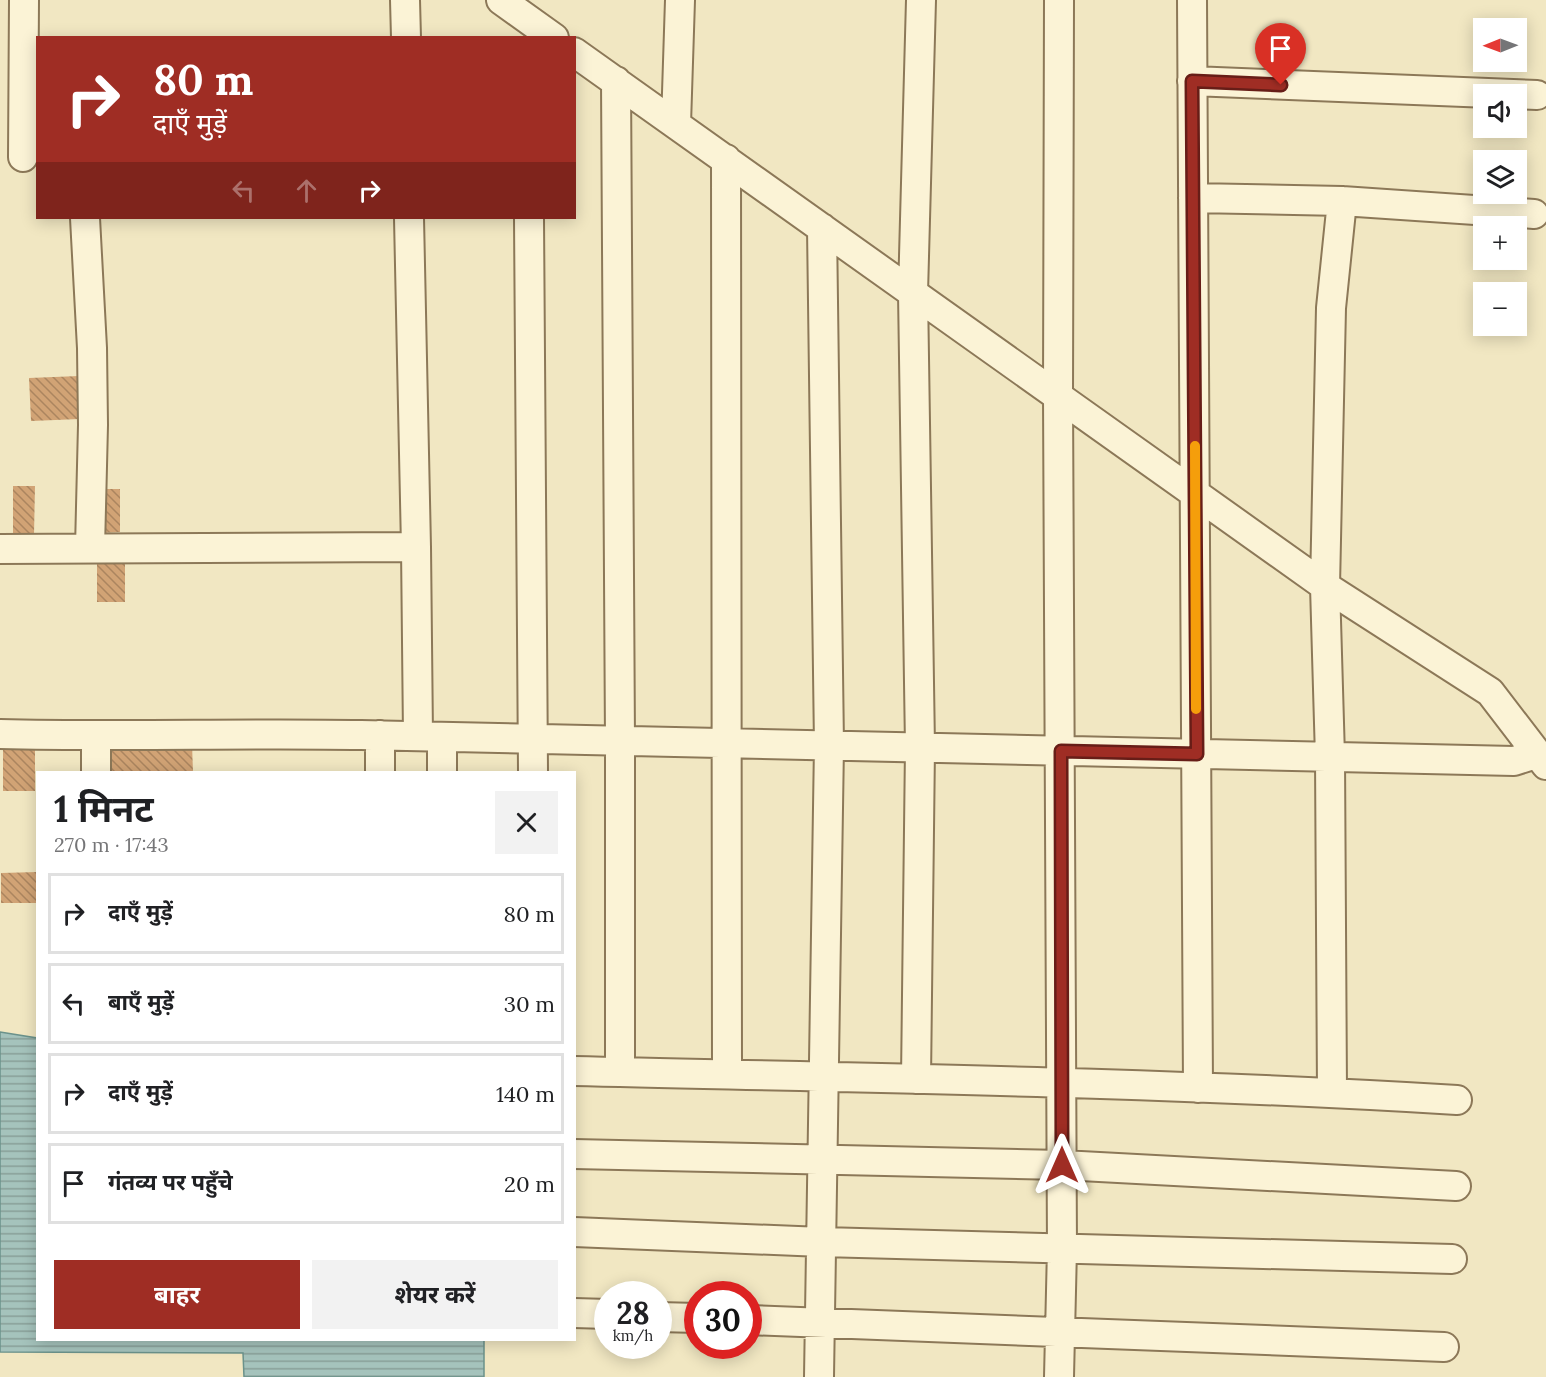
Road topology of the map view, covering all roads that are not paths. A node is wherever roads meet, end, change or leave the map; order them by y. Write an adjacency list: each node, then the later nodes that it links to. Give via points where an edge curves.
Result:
1 (24, 0): 12 (street)
2 (405, 0): 9 (street)
3 (501, 0): 8 (street)
4 (680, 0): 16 (street)
5 (921, 0): 26 (street)
6 (1059, 0): 27 (street)
7 (1192, 0): 14 (street)
8 (527, 28): 10 (street)
9 (406, 36)
10 (549, 36)
11 (576, 53): 13 (street)
12 (30, 70): 17 (street)
13 (616, 81): 16 (street); 38 (street)
14 (1192, 81): 15 (street); 19 (street)
15 (1537, 95)
16 (676, 124): 18 (street)
17 (20, 158)
18 (726, 159): 25 (street); 39 (street)
19 (1193, 198): 20 (street); 28 (street)
20 (1342, 201): 21 (street); 32 (street, via 1331,308)
21 (1534, 214)
22 (85, 219): 30 (street, via 92,348)
23 (410, 219): 29 (street)
24 (529, 219): 37 (street)
25 (822, 228): 26 (street); 40 (street)
26 (914, 293): 27 (street); 41 (street)
27 (1058, 396): 28 (street); 42 (street)
28 (1195, 493): 32 (street); 43 (street)
29 (416, 547): 30 (street); 36 (street)
30 (90, 548): 31 (street)
31 (0, 549)
32 (1325, 586): 44 (street); 45 (street, via 1490,692)
33 (0, 735): 35 (street)
34 (380, 735): 35 (street); 36 (street); 47 (street)
35 (96, 736): 46 (street)
36 (430, 736): 37 (street); 48 (street)
37 (534, 739): 38 (street); 49 (street)
38 (620, 741): 39 (street); 51 (street)
39 (726, 743): 40 (street); 52 (street)
40 (829, 746): 41 (street); 53 (street)
41 (920, 747): 42 (street); 54 (street)
42 (1061, 751): 43 (street); 55 (street)
43 (1197, 754): 44 (street); 56 (street)
44 (1330, 757): 45 (street); 57 (street)
45 (1541, 759)
46 (96, 771)
47 (380, 771)
48 (442, 771)
49 (533, 771)
50 (576, 1071): 51 (street)
51 (620, 1072): 52 (street)
52 (727, 1074): 53 (street)
53 (825, 1076): 54 (street); 60 (street)
54 (916, 1079): 55 (street)
55 (1062, 1084): 56 (street); 61 (street)
56 (1198, 1088): 57 (street)
57 (1332, 1092): 58 (street)
58 (1457, 1100)
59 (576, 1154): 60 (street)
60 (823, 1160): 61 (street); 64 (street)
61 (1062, 1165): 62 (street); 65 (street)
62 (1456, 1186)
63 (576, 1232): 64 (street)
64 (822, 1242): 65 (street); 70 (street)
65 (1062, 1248): 66 (street); 71 (street)
66 (1452, 1259)
67 (576, 1313): 68 (street)
68 (594, 1314)
69 (762, 1321): 70 (street)
70 (821, 1324): 71 (street); 73 (street)
71 (1060, 1332): 72 (street); 74 (street)
72 (1444, 1347)
73 (819, 1377)
74 (1059, 1377)

